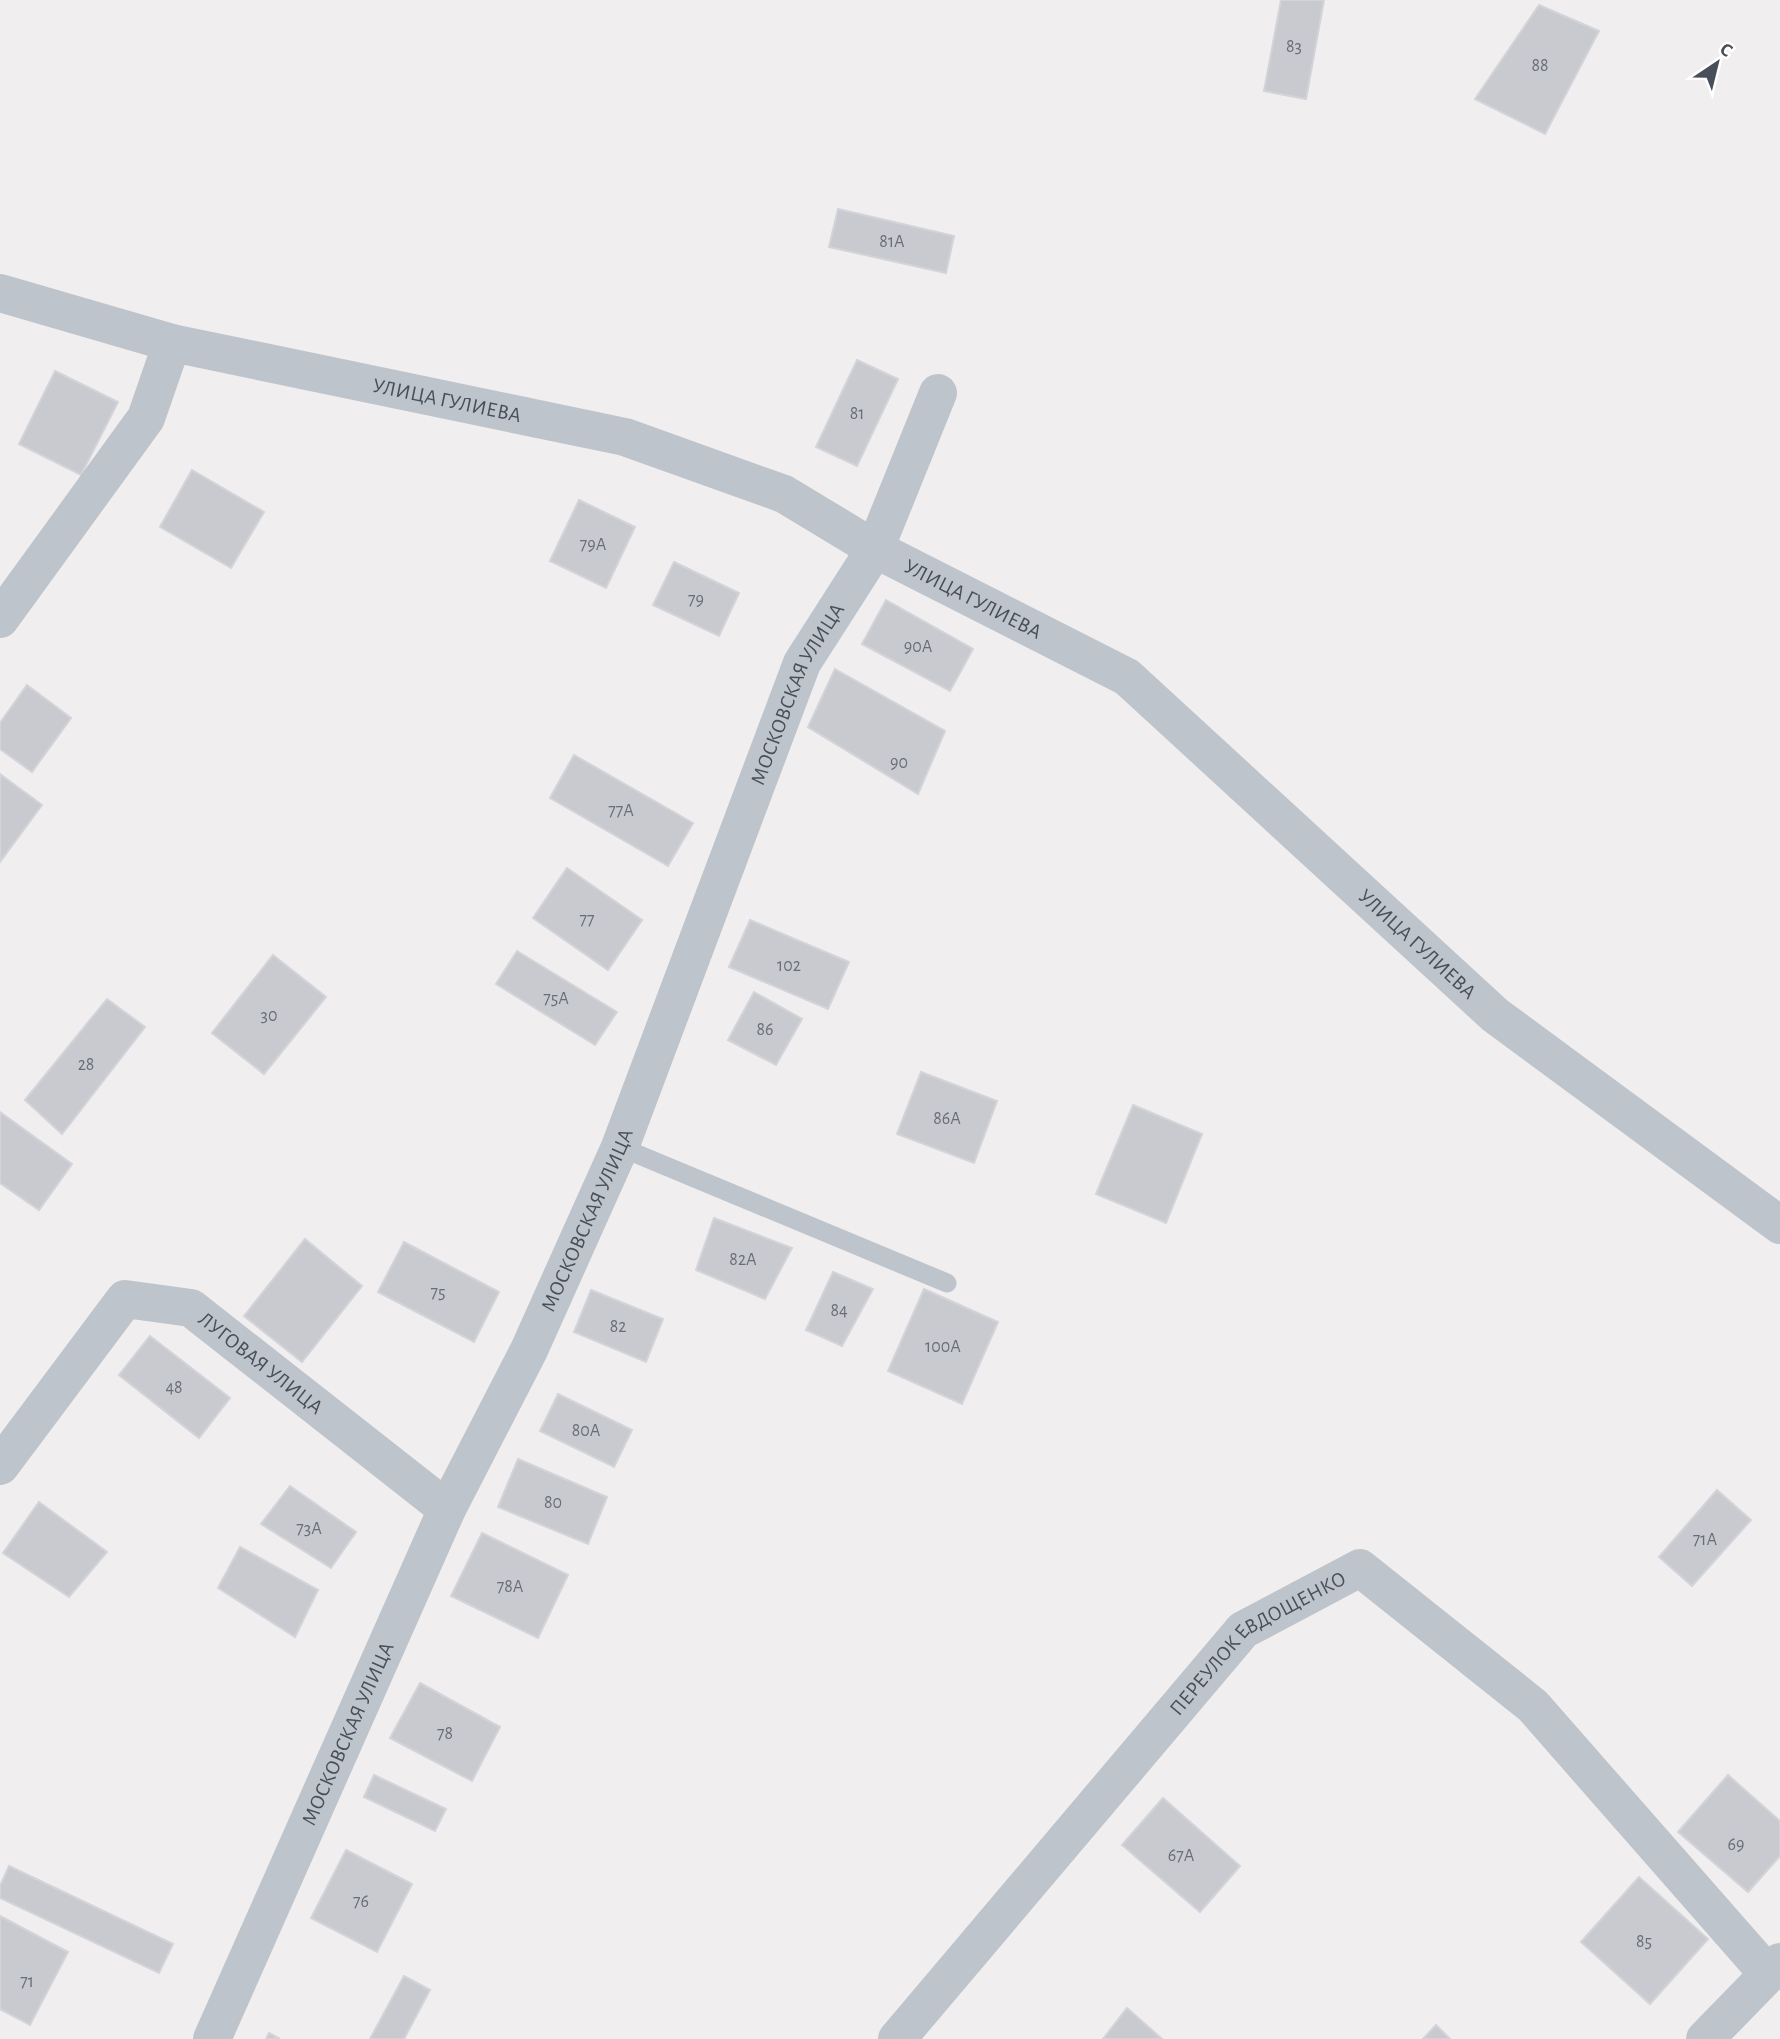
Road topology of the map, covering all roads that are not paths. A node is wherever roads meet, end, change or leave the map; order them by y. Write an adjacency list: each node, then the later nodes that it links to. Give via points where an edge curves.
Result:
1 (0, 293): 2 (street, УЛИЦА ГУЛИЕВА)
2 (172, 343): 4 (street, УЛИЦА ГУЛИЕВА, via 625,437 783,494); 5 (street, via 146,418)
3 (938, 393): 4 (street, МОСКОВСКАЯ УЛИЦА)
4 (875, 549): 6 (street, МОСКОВСКАЯ УЛИЦА, via 802,663); 7 (street, УЛИЦА ГУЛИЕВА, via 1128,677 1495,1015)
5 (0, 619)
6 (620, 1147): 8 (lane); 10 (street, МОСКОВСКАЯ УЛИЦА, via 529,1350)
7 (1780, 1225)
8 (947, 1283)
9 (0, 1466): 10 (street, ЛУГОВАЯ УЛИЦА, via 125,1298 191,1308)
10 (447, 1509): 12 (street, МОСКОВСКАЯ УЛИЦА)
11 (1774, 1968): 13 (street, ПЕРЕУЛОК ЕВДОЩЕНКО, via 1533,1706 1360,1568 1243,1630); 14 (street)
12 (212, 2039)
13 (897, 2039)
14 (1705, 2039)

